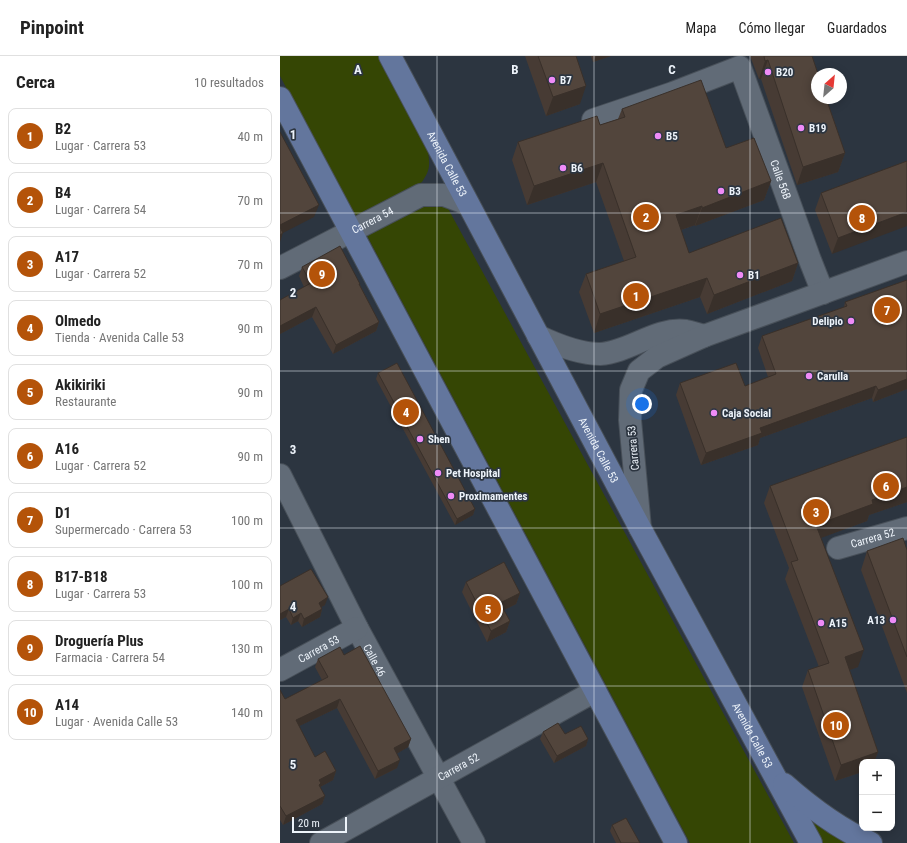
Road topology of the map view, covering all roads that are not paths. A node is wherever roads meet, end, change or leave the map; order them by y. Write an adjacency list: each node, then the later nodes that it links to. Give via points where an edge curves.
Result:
1 (390, 56): 4 (main road, Avenida Calle 53)
2 (280, 98): 5 (main road)
3 (593, 120): 8 (street, Calle 56B, via 740,67)
4 (468, 204): 5 (street, Carrera 54, via 444,195 421,195); 9 (main road, Avenida Calle 53)
5 (351, 231): 7 (street, Carrera 54); 17 (main road)
6 (907, 262): 8 (street, Carrera 53)
7 (280, 268)
8 (823, 293): 10 (street, Carrera 53)
9 (538, 336): 10 (street, via 559,345 601,354 666,332 686,331); 12 (main road, Avenida Calle 53)
10 (704, 336): 12 (street, Carrera 53, via 657,357 639,371 631,390 630,420)
11 (280, 475): 15 (street, Calle 46)
12 (640, 528): 18 (main road, Avenida Calle 53)
13 (907, 528): 14 (street, Carrera 52)
14 (838, 548)
15 (357, 628): 16 (street, Carrera 53); 19 (street, Calle 46)
16 (280, 670)
17 (595, 691): 19 (street, Carrera 52); 22 (main road)
18 (774, 776): 23 (main road, Avenida Calle 53); 24 (main road, via 833,823)
19 (440, 778): 20 (street, Carrera 52); 21 (street, Calle 46)
20 (321, 843)
21 (474, 843)
22 (676, 843)
23 (811, 843)
24 (871, 843)

